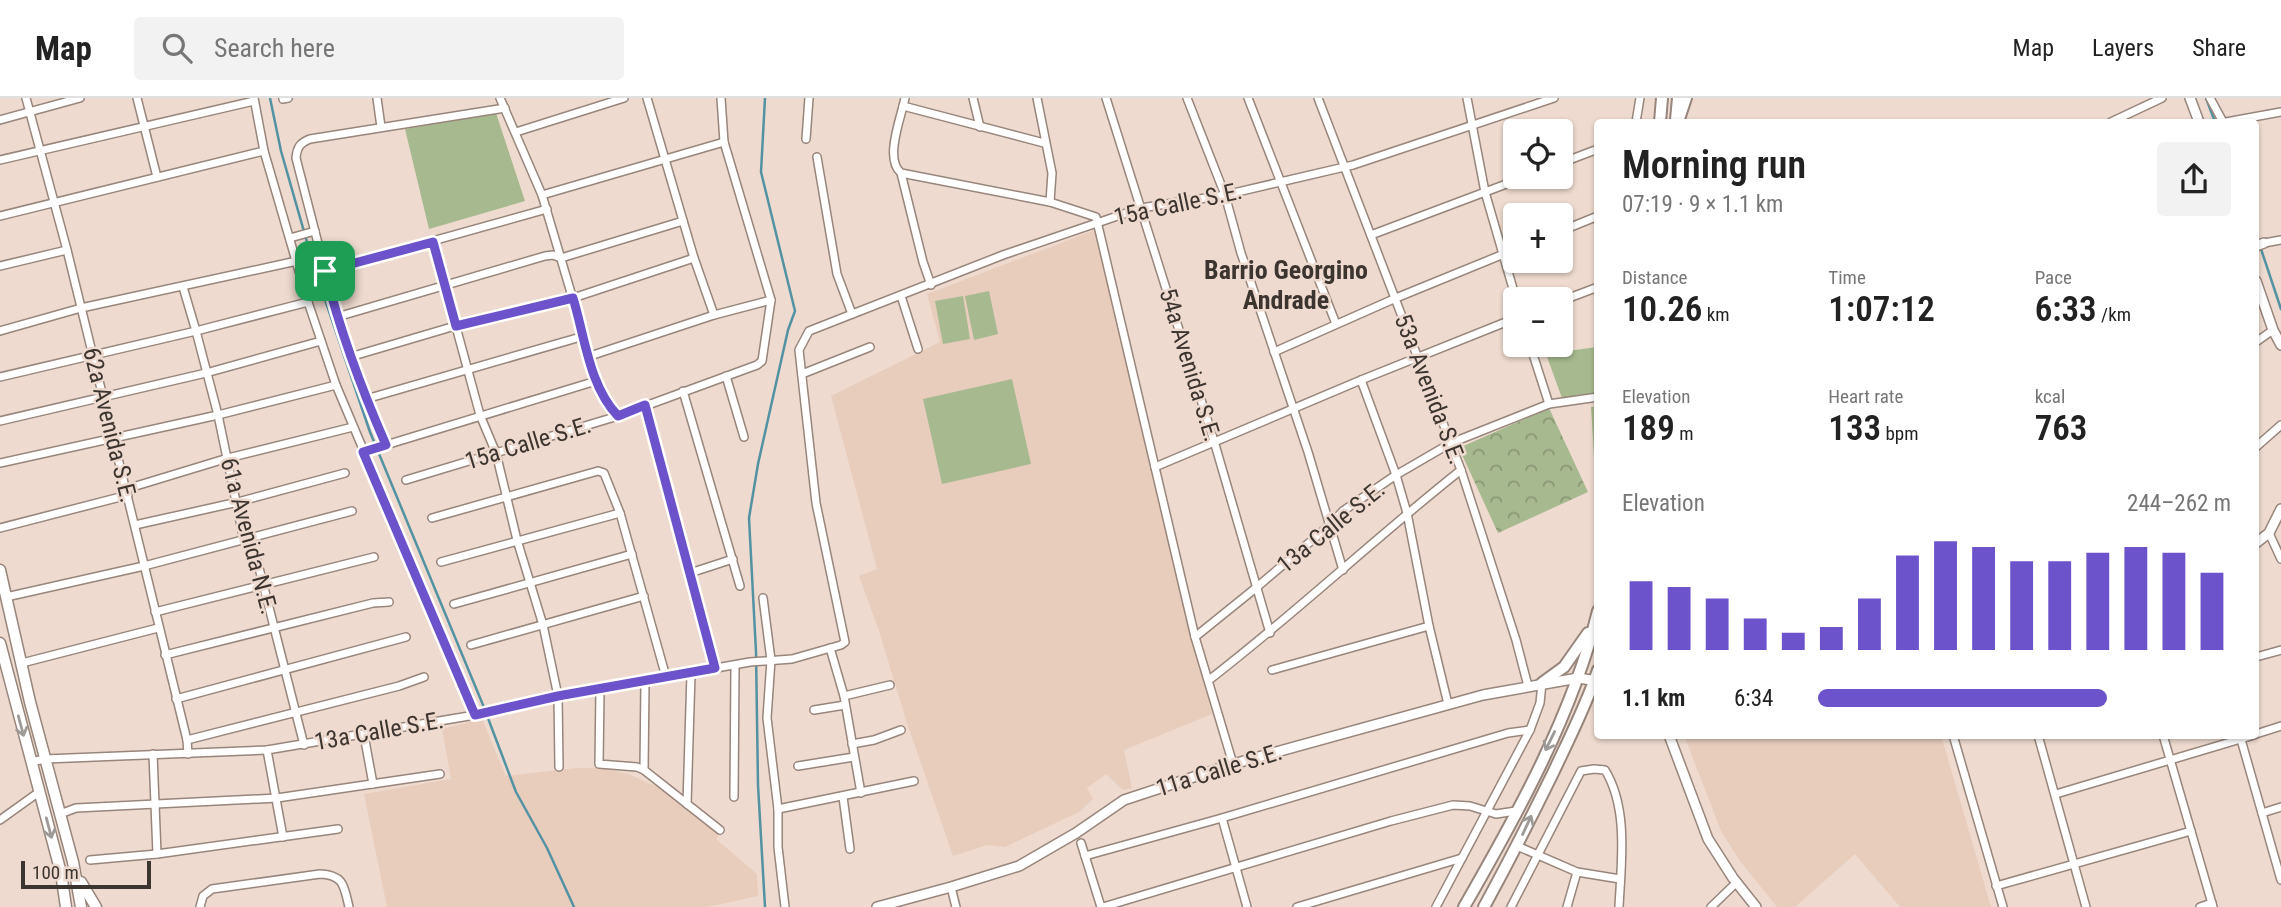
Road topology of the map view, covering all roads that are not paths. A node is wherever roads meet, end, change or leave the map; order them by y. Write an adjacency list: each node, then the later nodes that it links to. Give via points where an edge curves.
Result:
1 (26, 98): 28 (street, 62a Avenida S.E.)
2 (80, 98): 28 (street)
3 (137, 98): 40 (street)
4 (377, 98): 41 (street)
5 (500, 98): 27 (street)
6 (624, 98): 43 (street)
7 (647, 98): 52 (street)
8 (721, 98): 45 (street)
9 (808, 98): 44 (street)
10 (973, 98): 42 (street)
11 (1037, 98): 46 (street)
12 (1106, 98): 64 (street, 54a Avenida S.E.)
13 (1187, 98): 61 (street)
14 (1248, 98): 57 (street)
15 (1318, 98): 54 (street, 53a Avenida S.E.)
16 (1467, 98): 39 (street)
17 (1554, 98): 39 (street, 15a Calle S.E.)
18 (1640, 98): 30 (street)
19 (1662, 98): 31 (main road)
20 (1678, 98): 32 (main road)
21 (1686, 98): 33 (main road)
22 (2162, 98): 34 (street)
23 (2190, 98): 35 (street)
24 (2210, 98): 36 (street)
25 (254, 99): 40 (street); 49 (street)
26 (904, 102): 42 (street); 55 (street, via 892,155)
27 (505, 108): 41 (street); 43 (street)
28 (30, 111): 38 (street); 47 (street, 62a Avenida S.E.)
29 (2281, 112): 37 (street)
30 (1636, 119)
31 (1660, 119)
32 (1677, 119)
33 (1678, 119)
34 (2117, 119)
35 (2198, 119)
36 (2223, 119)
37 (2242, 119)
38 (0, 120)
39 (1471, 124): 54 (street, 15a Calle S.E.); 59 (street)
40 (144, 127): 47 (street); 56 (street)
41 (381, 127): 71 (street, via 301,142 296,158)
42 (979, 127): 46 (street)
43 (516, 131): 60 (street)
44 (806, 139)
45 (724, 142): 52 (street); 94 (street)
46 (1044, 143): 63 (street, via 1052,173)
47 (40, 150): 53 (street); 62 (street, 62a Avenida S.E.)
48 (1594, 151): 51 (street)
49 (264, 152): 56 (street); 73 (street)
50 (817, 156): 97 (street, via 837,274)
51 (1573, 158)
52 (665, 159): 60 (street); 68 (street)
53 (0, 160)
54 (1345, 167): 57 (street, 15a Calle S.E.); 72 (street, 53a Avenida S.E.)
55 (901, 173): 63 (street); 86 (street)
56 (157, 177): 62 (street)
57 (1280, 183): 61 (street, 15a Calle S.E.); 101 (street)
58 (1503, 185): 59 (street)
59 (1485, 192): 72 (street); 78 (street)
60 (542, 195): 65 (street)
61 (1225, 195): 64 (street, 15a Calle S.E.); 112 (street)
62 (54, 202): 66 (street); 77 (street, 62a Avenida S.E.)
63 (1050, 202): 69 (street)
64 (1141, 208): 69 (street, 15a Calle S.E.); 141 (street, 54a Avenida S.E.)
65 (547, 209): 75 (street); 80 (street)
66 (0, 216)
67 (1594, 218): 70 (street)
68 (683, 221): 80 (street); 81 (street)
69 (1098, 221): 86 (street, 15a Calle S.E.); 149 (street)
70 (1573, 226)
71 (312, 232): 73 (street); 84 (street)
72 (1371, 235): 93 (street, 53a Avenida S.E.)
73 (290, 238): 82 (street)
74 (2281, 240): 76 (street)
75 (433, 242): 84 (street); 85 (street)
76 (2259, 245)
77 (66, 250): 83 (street); 96 (street, 62a Avenida S.E.)
78 (1503, 251)
79 (1503, 254): 93 (street)
80 (561, 258): 85 (street, via 545,256); 92 (street)
81 (694, 258): 92 (street); 98 (street)
82 (297, 261): 87 (street); 95 (street)
83 (0, 266)
84 (325, 271): 99 (street)
85 (444, 285): 99 (street); 102 (street)
86 (931, 285): 90 (street, 15a Calle S.E.)
87 (183, 287): 96 (street); 105 (street, 61a Avenida N.E.)
88 (1594, 289): 91 (street)
89 (2259, 290): 103 (street)
90 (901, 296): 97 (street, 15a Calle S.E.); 111 (street)
91 (1573, 296)
92 (573, 298): 102 (street); 106 (street)
93 (1396, 298): 101 (street); 116 (street, 53a Avenida S.E.)
94 (772, 300): 98 (street); 121 (street, 15a Calle S.E., via 764,356 757,365)
95 (308, 302): 105 (street); 108 (street)
96 (81, 308): 104 (street); 113 (street, 62a Avenida S.E.)
97 (852, 314): 120 (street, 15a Calle S.E., via 809,331 799,350)
98 (715, 315): 114 (street)
99 (337, 317): 115 (street)
100 (1503, 323): 116 (street)
101 (1336, 324): 112 (street)
102 (456, 326): 115 (street); 118 (street)
103 (2273, 330): 107 (street); 109 (street)
104 (0, 331)
105 (197, 331): 113 (street); 119 (street, 61a Avenida N.E.)
106 (584, 336): 114 (street); 118 (street)
107 (2259, 340)
108 (321, 341): 119 (street); 125 (street)
109 (2281, 345)
110 (870, 347): 120 (street)
111 (918, 349)
112 (1274, 352): 132 (street)
113 (92, 354): 122 (street); 127 (street, 62a Avenida S.E.)
114 (590, 356): 124 (street)
115 (350, 357): 128 (street)
116 (1419, 357): 123 (street); 142 (street, 53a Avenida S.E.)
117 (1534, 357): 130 (street)
118 (468, 371): 128 (street); 134 (street)
119 (206, 373): 127 (street); 133 (street, 61a Avenida N.E.)
120 (802, 374): 200 (street, 13a Calle S.E., via 816,503 845,642)
121 (726, 376): 126 (street, 15a Calle S.E.); 140 (street)
122 (0, 377)
123 (1361, 380): 132 (street); 152 (street)
124 (596, 381): 134 (street); 135 (street)
125 (336, 384): 133 (street); 138 (street)
126 (683, 391): 131 (street, 15a Calle S.E.); 171 (street)
127 (103, 396): 136 (street); 139 (street, 62a Avenida S.E.)
128 (366, 398): 144 (street)
129 (1594, 398): 130 (street, 13a Calle S.E.)
130 (1549, 404): 142 (street, 13a Calle S.E.)
131 (645, 405): 135 (street, 15a Calle S.E.); 177 (street)
132 (1293, 409): 141 (street); 163 (street)
133 (218, 415): 139 (street); 147 (street, 61a Avenida N.E.)
134 (480, 415): 144 (street); 146 (street)
135 (618, 416): 146 (street, 15a Calle S.E.)
136 (0, 421)
137 (2281, 425): 143 (street)
138 (353, 427): 145 (street); 147 (street)
139 (113, 437): 148 (street); 154 (street, 62a Avenida S.E.)
140 (744, 437)
141 (1214, 441): 149 (street); 182 (street, 54a Avenida S.E.)
142 (1451, 443): 150 (street, 53a Avenida S.E.); 152 (street, 13a Calle S.E.)
143 (2259, 444)
144 (385, 445): 145 (street)
145 (367, 451): 229 (street)
146 (496, 453): 153 (street, 15a Calle S.E.); 155 (street)
147 (228, 458): 154 (street); 156 (street, 61a Avenida N.E.)
148 (0, 463)
149 (1155, 467): 197 (street)
150 (1461, 470): 160 (street); 219 (street, 53a Avenida S.E.)
151 (345, 473): 156 (street)
152 (1396, 475): 160 (street); 163 (street, 13a Calle S.E.)
153 (406, 480)
154 (127, 492): 162 (street, 62a Avenida S.E.); 164 (street)
155 (506, 496): 159 (street, via 598,471 604,473); 161 (street); 167 (street)
156 (238, 502): 162 (street); 166 (street, 61a Avenida N.E.)
157 (2281, 509): 165 (street)
158 (352, 511): 166 (street)
159 (620, 513): 167 (street); 169 (street)
160 (1407, 513): 176 (street); 192 (street)
161 (432, 518)
162 (135, 525): 174 (street, 62a Avenida S.E.)
163 (1330, 525): 176 (street); 182 (street, 13a Calle S.E.)
164 (0, 528)
165 (2269, 533): 168 (street); 172 (street)
166 (244, 540): 174 (street); 180 (street, 61a Avenida N.E., via 257,560)
167 (517, 540): 173 (street); 179 (street)
168 (2259, 541)
169 (632, 554): 179 (street); 183 (street)
170 (374, 557): 180 (street)
171 (733, 559): 177 (street); 181 (street)
172 (2281, 559)
173 (441, 562)
174 (144, 566): 184 (street); 188 (street, 62a Avenida S.E.)
175 (0, 570): 178 (main road)
176 (1343, 570): 195 (street)
177 (690, 573): 207 (street)
178 (1, 581): 184 (main road)
179 (531, 583): 187 (street); 191 (street)
180 (262, 584): 188 (street); 194 (street, 61a Avenida N.E.)
181 (740, 586)
182 (1257, 587): 195 (street, 54a Avenida S.E.); 197 (street, 13a Calle S.E.)
183 (644, 596): 191 (street); 212 (street)
184 (6, 597): 205 (main road)
185 (763, 598): 204 (street)
186 (389, 602): 194 (street)
187 (454, 604)
188 (155, 612): 193 (street, 62a Avenida S.E.)
189 (1594, 619): 217 (main road, via 1564,667)
190 (1594, 623): 213 (main road)
191 (543, 625): 199 (street); 222 (street)
192 (1429, 626): 209 (street); 225 (street)
193 (158, 628): 202 (street, 62a Avenida S.E.); 205 (street)
194 (273, 628): 202 (street); 208 (street, 61a Avenida N.E.)
195 (1270, 633): 215 (street)
196 (406, 637): 208 (street)
197 (1195, 637): 215 (street)
198 (0, 643): 250 (main road, one-way to 250)
199 (471, 645)
200 (830, 648): 204 (street, 13a Calle S.E.); 223 (street)
201 (2281, 650): 203 (street)
202 (165, 655): 224 (street, 62a Avenida S.E.)
203 (2259, 656)
204 (771, 660): 206 (street, 13a Calle S.E.); 267 (street, via 767,718)
205 (22, 663): 249 (main road)
206 (735, 666): 207 (street, 13a Calle S.E.); 261 (street)
207 (715, 668): 210 (street, 13a Calle S.E.)
208 (283, 670): 224 (street); 228 (street, 61a Avenida N.E.)
209 (1272, 670)
210 (691, 674): 212 (street, 13a Calle S.E.); 264 (street)
211 (424, 677): 228 (street)
212 (666, 677): 216 (street, 13a Calle S.E.)
213 (1578, 678): 214 (street, 11a Calle S.E.); 217 (street, 11a Calle S.E.); 268 (main road, one-way to 268)
214 (1594, 678)
215 (1209, 680): 251 (street)
216 (645, 682): 221 (street, 13a Calle S.E.); 254 (street)
217 (1542, 683): 219 (street, 11a Calle S.E.); 232 (street)
218 (890, 685): 223 (street)
219 (1528, 685): 225 (street, 11a Calle S.E.)
220 (1594, 685): 279 (main road, one-way to 220)
221 (600, 690): 222 (street, 13a Calle S.E.); 254 (street, via 599,764)
222 (558, 696): 229 (street, 13a Calle S.E.); 253 (street)
223 (844, 696): 226 (street)
224 (176, 699): 241 (street, 62a Avenida S.E.)
225 (1448, 704): 251 (street, 11a Calle S.E.)
226 (845, 705): 227 (street); 243 (street)
227 (814, 710)
228 (295, 712): 241 (street); 242 (street, 61a Avenida N.E.)
229 (482, 714): 234 (street, 13a Calle S.E.)
230 (2281, 726): 233 (street)
231 (901, 730): 243 (street)
232 (1530, 730): 269 (street); 272 (street)
233 (2259, 734)
234 (364, 735): 242 (street, 13a Calle S.E.); 257 (street)
235 (1670, 739): 292 (street, via 1708,839)
236 (1954, 739): 293 (street)
237 (2039, 739): 260 (street)
238 (2164, 739): 248 (street)
239 (2233, 739): 248 (street)
240 (2241, 739): 270 (street)
241 (187, 740): 246 (street, 62a Avenida S.E.)
242 (303, 744): 244 (street, 13a Calle S.E.)
243 (852, 744): 247 (street)
244 (267, 750): 246 (street, 13a Calle S.E.); 263 (street)
245 (153, 754): 246 (street, 13a Calle S.E.); 249 (street, 13a Calle S.E.); 265 (street)
246 (188, 754)
247 (855, 757): 252 (street); 259 (street)
248 (2170, 758): 260 (street); 276 (street)
249 (46, 759): 250 (street, 13a Calle S.E.); 271 (main road)
250 (31, 762): 258 (main road)
251 (1233, 764): 294 (street, 11a Calle S.E., via 1124,800 1019,866)
252 (798, 766)
253 (559, 767)
254 (644, 770): 264 (street)
255 (440, 774): 257 (street)
256 (914, 781): 259 (street)
257 (373, 784): 263 (street)
258 (39, 792): 273 (street); 296 (main road, one-way to 296)
259 (861, 793): 262 (street)
260 (2056, 794): 287 (street)
261 (734, 797)
262 (843, 797): 267 (street); 280 (street)
263 (277, 798): 265 (street); 277 (street)
264 (687, 804): 275 (street)
265 (155, 805): 271 (street, via 76,808); 281 (street)
266 (2281, 807): 270 (street)
267 (778, 808): 301 (street)
268 (1516, 811): 269 (street); 308 (main road)
269 (1488, 812): 284 (street); 288 (street, via 1453,806)
270 (2262, 813): 291 (street)
271 (60, 814): 286 (main road)
272 (1222, 818): 282 (street); 288 (street)
273 (0, 820)
274 (338, 829): 277 (street)
275 (720, 830)
276 (2191, 831): 287 (street); 295 (street)
277 (283, 837): 281 (street)
278 (1081, 843): 282 (street)
279 (1517, 846): 283 (street); 309 (main road)
280 (850, 849)
281 (157, 854): 285 (street)
282 (1085, 856): 304 (street)
283 (1538, 857): 289 (street); 290 (street, via 1581,771 1605,770 1623,833); 310 (street)
284 (1462, 858): 306 (street); 307 (street)
285 (90, 860)
286 (73, 862): 297 (main road); 298 (main road)
287 (2074, 865): 293 (street); 316 (street)
288 (1236, 867): 304 (street); 305 (street)
289 (1577, 872): 290 (street); 311 (street)
290 (1620, 879): 312 (street)
291 (2281, 880)
292 (1737, 882): 313 (street); 314 (street)
293 (1996, 886): 315 (street)
294 (951, 887): 302 (street, 11a Calle S.E.); 303 (street)
295 (2213, 905): 317 (street)
296 (66, 907)
297 (81, 907)
298 (96, 907)
299 (200, 907): 300 (street, via 212,889 330,874 345,887)
300 (349, 907)
301 (785, 907)
302 (877, 907)
303 (956, 907)
304 (1102, 907)
305 (1247, 907)
306 (1297, 907)
307 (1436, 907)
308 (1464, 907)
309 (1484, 907)
310 (1511, 907)
311 (1567, 907)
312 (1619, 907)
313 (1711, 907)
314 (1756, 907)
315 (2003, 907)
316 (2087, 907)
317 (2200, 907)

